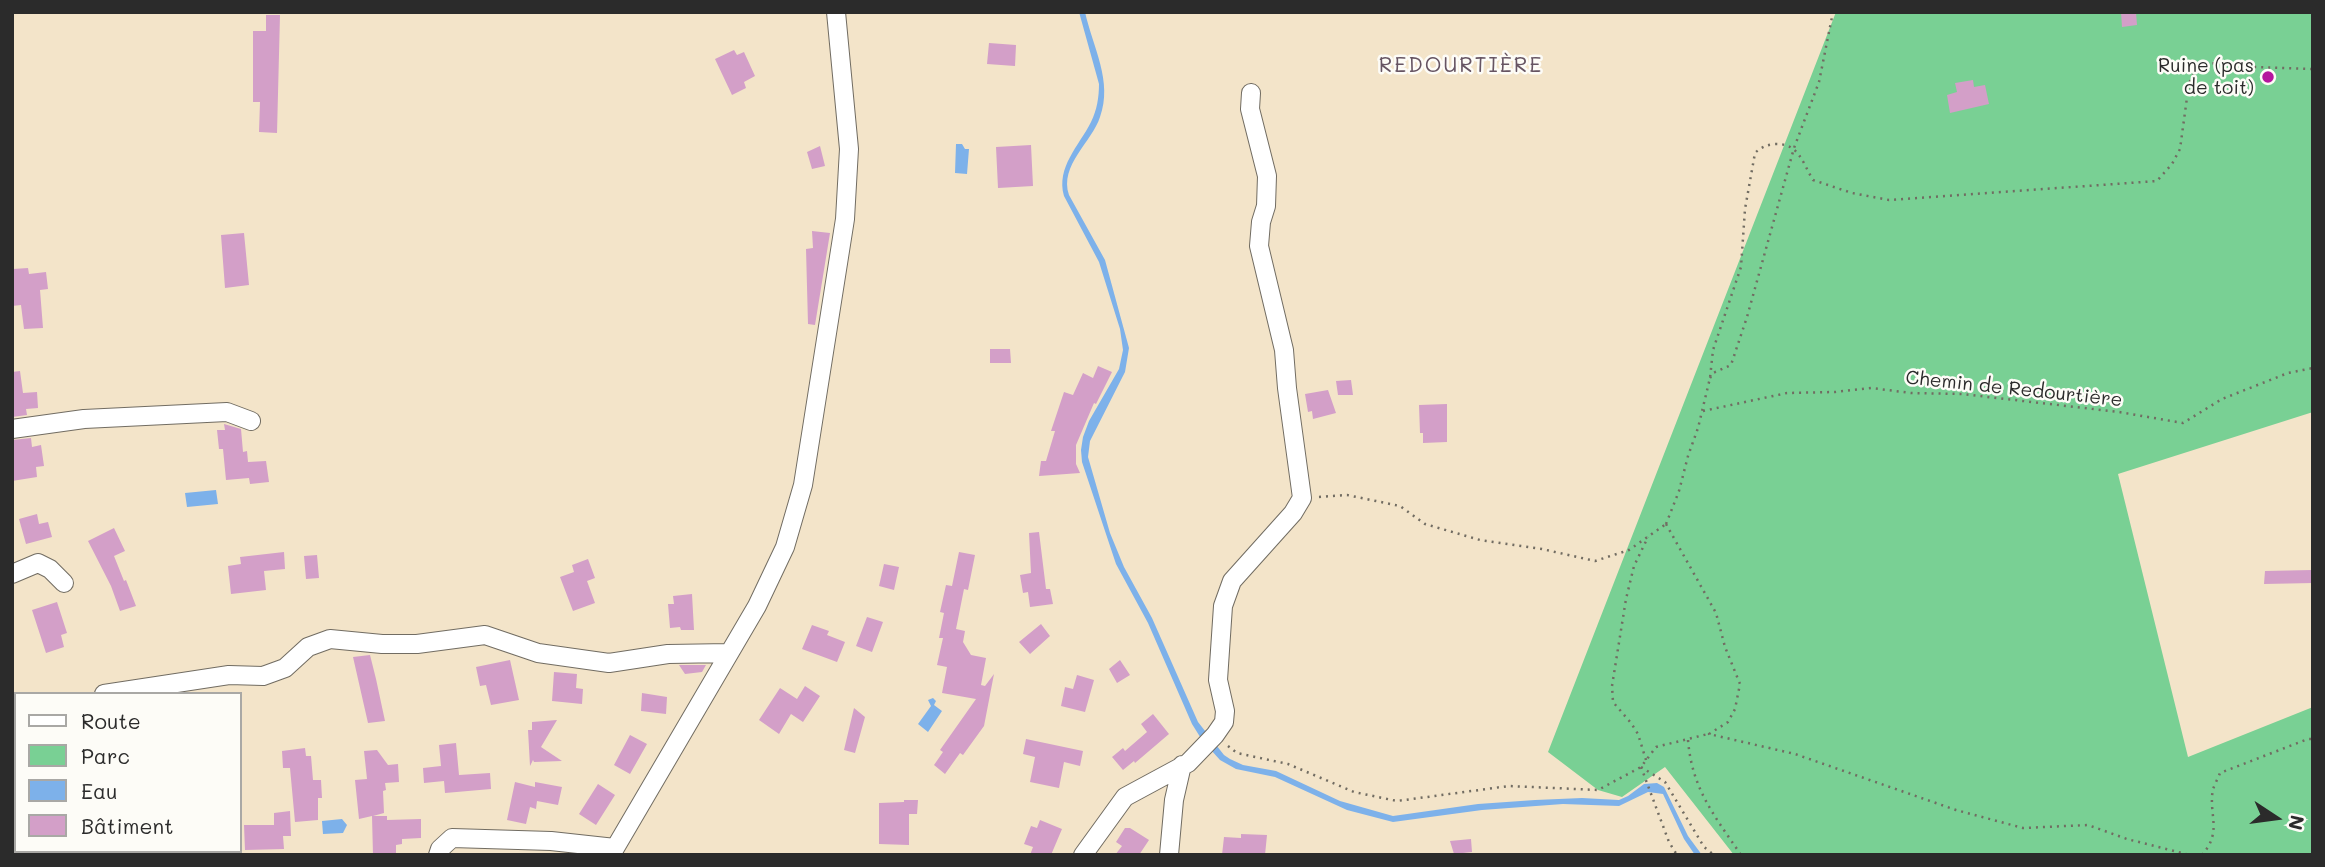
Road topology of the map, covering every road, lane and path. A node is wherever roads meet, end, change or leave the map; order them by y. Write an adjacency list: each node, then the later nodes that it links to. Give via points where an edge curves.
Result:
1 (836, 12): 16 (street, via 849,149 845,219 803,485 785,547)
2 (1833, 12): 5 (path, via 1819,82)
3 (2313, 69): 5 (path, via 2200,62 2189,83 2180,149 2157,181 1889,200 1813,180)
4 (1251, 93): 11 (street, via 1250,108 1267,176 1259,246 1284,350)
5 (1794, 148): 7 (path, via 1731,365); 7 (path, via 1769,144 1755,153 1741,267 1713,351)
6 (2313, 368): 8 (path, Chemin de Redourtière, via 2222,399 2183,423 1962,394 1871,388 1787,393)
7 (1710, 378): 8 (path)
8 (1702, 411): 12 (path)
9 (251, 422): 10 (street, via 227,412 84,419)
10 (12, 429)
11 (1302, 498): 13 (path, via 1347,495 1400,506 1425,524 1480,540 1595,561 1629,550); 21 (street, via 1232,581 1223,606 1219,680 1224,722)
12 (1666, 524): 13 (path); 18 (path, via 1716,613 1740,684 1728,722)
13 (1648, 537): 22 (path, via 1626,599 1612,686 1613,702 1638,734)
14 (12, 574): 15 (street, via 38,563)
15 (64, 583)
16 (729, 653): 17 (street, via 668,654 609,663 538,653 485,635 417,644 330,639 308,647 285,668 263,676 229,675); 25 (street)
17 (117, 692)
18 (1709, 734): 19 (path); 32 (path, via 1795,754 1956,810 2023,828 2088,825)
19 (1688, 739): 22 (path, via 1656,747); 31 (path, via 1689,760 1701,797)
20 (2313, 739): 33 (path, via 2220,773 2213,790 2214,831)
21 (1210, 741): 23 (street); 24 (path, via 1237,753 1288,764 1354,792 1397,801 1509,786 1598,790)
22 (1646, 760): 24 (path)
23 (1182, 765): 27 (street, via 1125,797); 28 (street)
24 (1641, 767): 29 (path); 30 (path, via 1665,782 1704,848)
25 (613, 851): 26 (street, via 551,841 452,838)
26 (438, 855)
27 (1083, 855)
28 (1169, 855)
29 (1677, 855)
30 (1714, 855)
31 (1741, 855)
32 (2190, 855)
33 (2202, 855)

